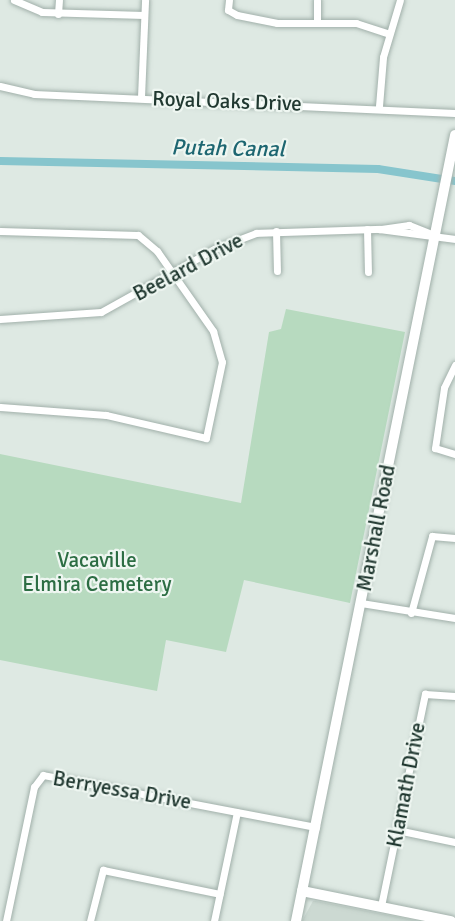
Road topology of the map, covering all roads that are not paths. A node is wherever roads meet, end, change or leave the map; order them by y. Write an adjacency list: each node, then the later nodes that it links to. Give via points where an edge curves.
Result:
1 (14, 0): 7 (street)
2 (58, 0): 7 (street)
3 (145, 0): 8 (street)
4 (229, 0): 9 (street, via 228,10 276,23)
5 (317, 0): 9 (street)
6 (400, 0): 10 (street)
7 (58, 14): 8 (street)
8 (144, 15): 12 (street)
9 (317, 20): 10 (street, via 356,22)
10 (389, 34): 13 (street)
11 (0, 86): 12 (street, Royal Oaks Drive, via 34,94)
12 (141, 97): 13 (street, Royal Oaks Drive)
13 (379, 106): 14 (street, Royal Oaks Drive)
14 (455, 113)
15 (455, 135): 19 (street, Marshall Road)
16 (367, 229): 18 (street, Beelard Drive); 19 (street, Beelard Drive); 22 (street)
17 (0, 231): 23 (street, via 127,232 149,241)
18 (276, 231): 21 (street); 23 (street, Beelard Drive, via 236,238)
19 (434, 235): 20 (street, Beelard Drive); 29 (street, Marshall Road)
20 (455, 239)
21 (277, 271)
22 (368, 272)
23 (172, 273): 24 (street, Beelard Drive, via 101,312); 26 (street, via 221,348 206,438 106,415)
24 (0, 319)
25 (455, 365): 27 (street, via 444,388 435,448)
26 (0, 407)
27 (455, 454)
28 (455, 538): 30 (street, via 432,536)
29 (362, 603): 30 (street); 34 (street, Marshall Road)
30 (411, 613): 31 (street)
31 (455, 618)
32 (455, 696): 35 (street, Klamath Drive, via 424,694)
33 (237, 812): 34 (street, Berryessa Drive); 38 (street); 40 (street, Berryessa Drive, via 39,777)
34 (316, 827): 37 (street, Marshall Road)
35 (397, 830): 36 (street); 39 (street, Klamath Drive)
36 (455, 842)
37 (302, 891): 39 (street); 43 (street, Marshall Road)
38 (220, 894): 41 (street, via 103,870); 42 (street)
39 (381, 906): 44 (street)
40 (6, 921)
41 (90, 921)
42 (214, 921)
43 (296, 921)
44 (451, 921)

